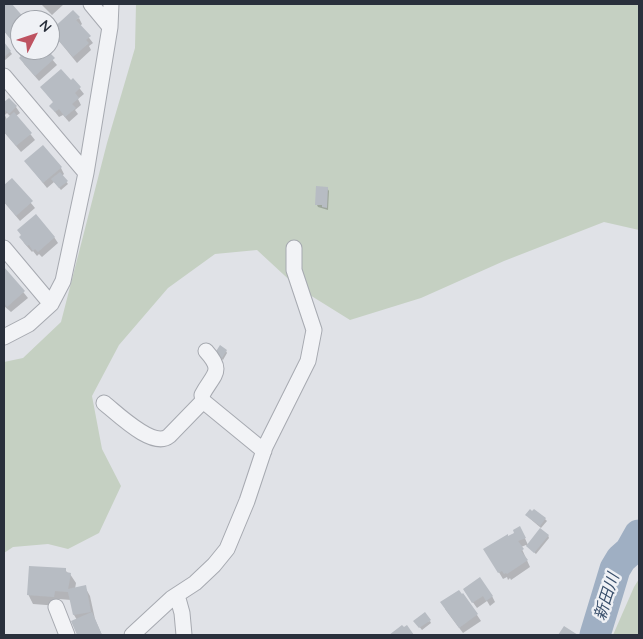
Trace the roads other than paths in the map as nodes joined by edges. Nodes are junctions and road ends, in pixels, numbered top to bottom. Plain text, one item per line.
1 (91, 4) edge
2 (111, 4) edge
3 (110, 27) junction
4 (4, 76) edge
5 (86, 173) junction
6 (4, 248) edge
7 (294, 248) dead end
8 (51, 304) junction
9 (4, 337) edge
10 (206, 351) dead end
11 (203, 401) junction
12 (104, 404) dead end
13 (264, 450) junction
14 (177, 595) junction
15 (56, 607) dead end
16 (67, 635) edge
17 (132, 635) edge
18 (184, 635) edge

1 - 3 street
2 - 3 street
3 - 5 street
4 - 5 street
5 - 8 street
6 - 8 street
7 - 13 street
8 - 9 street
10 - 11 street
11 - 12 street
11 - 13 street
13 - 14 street
14 - 17 street
14 - 18 street
15 - 16 street

